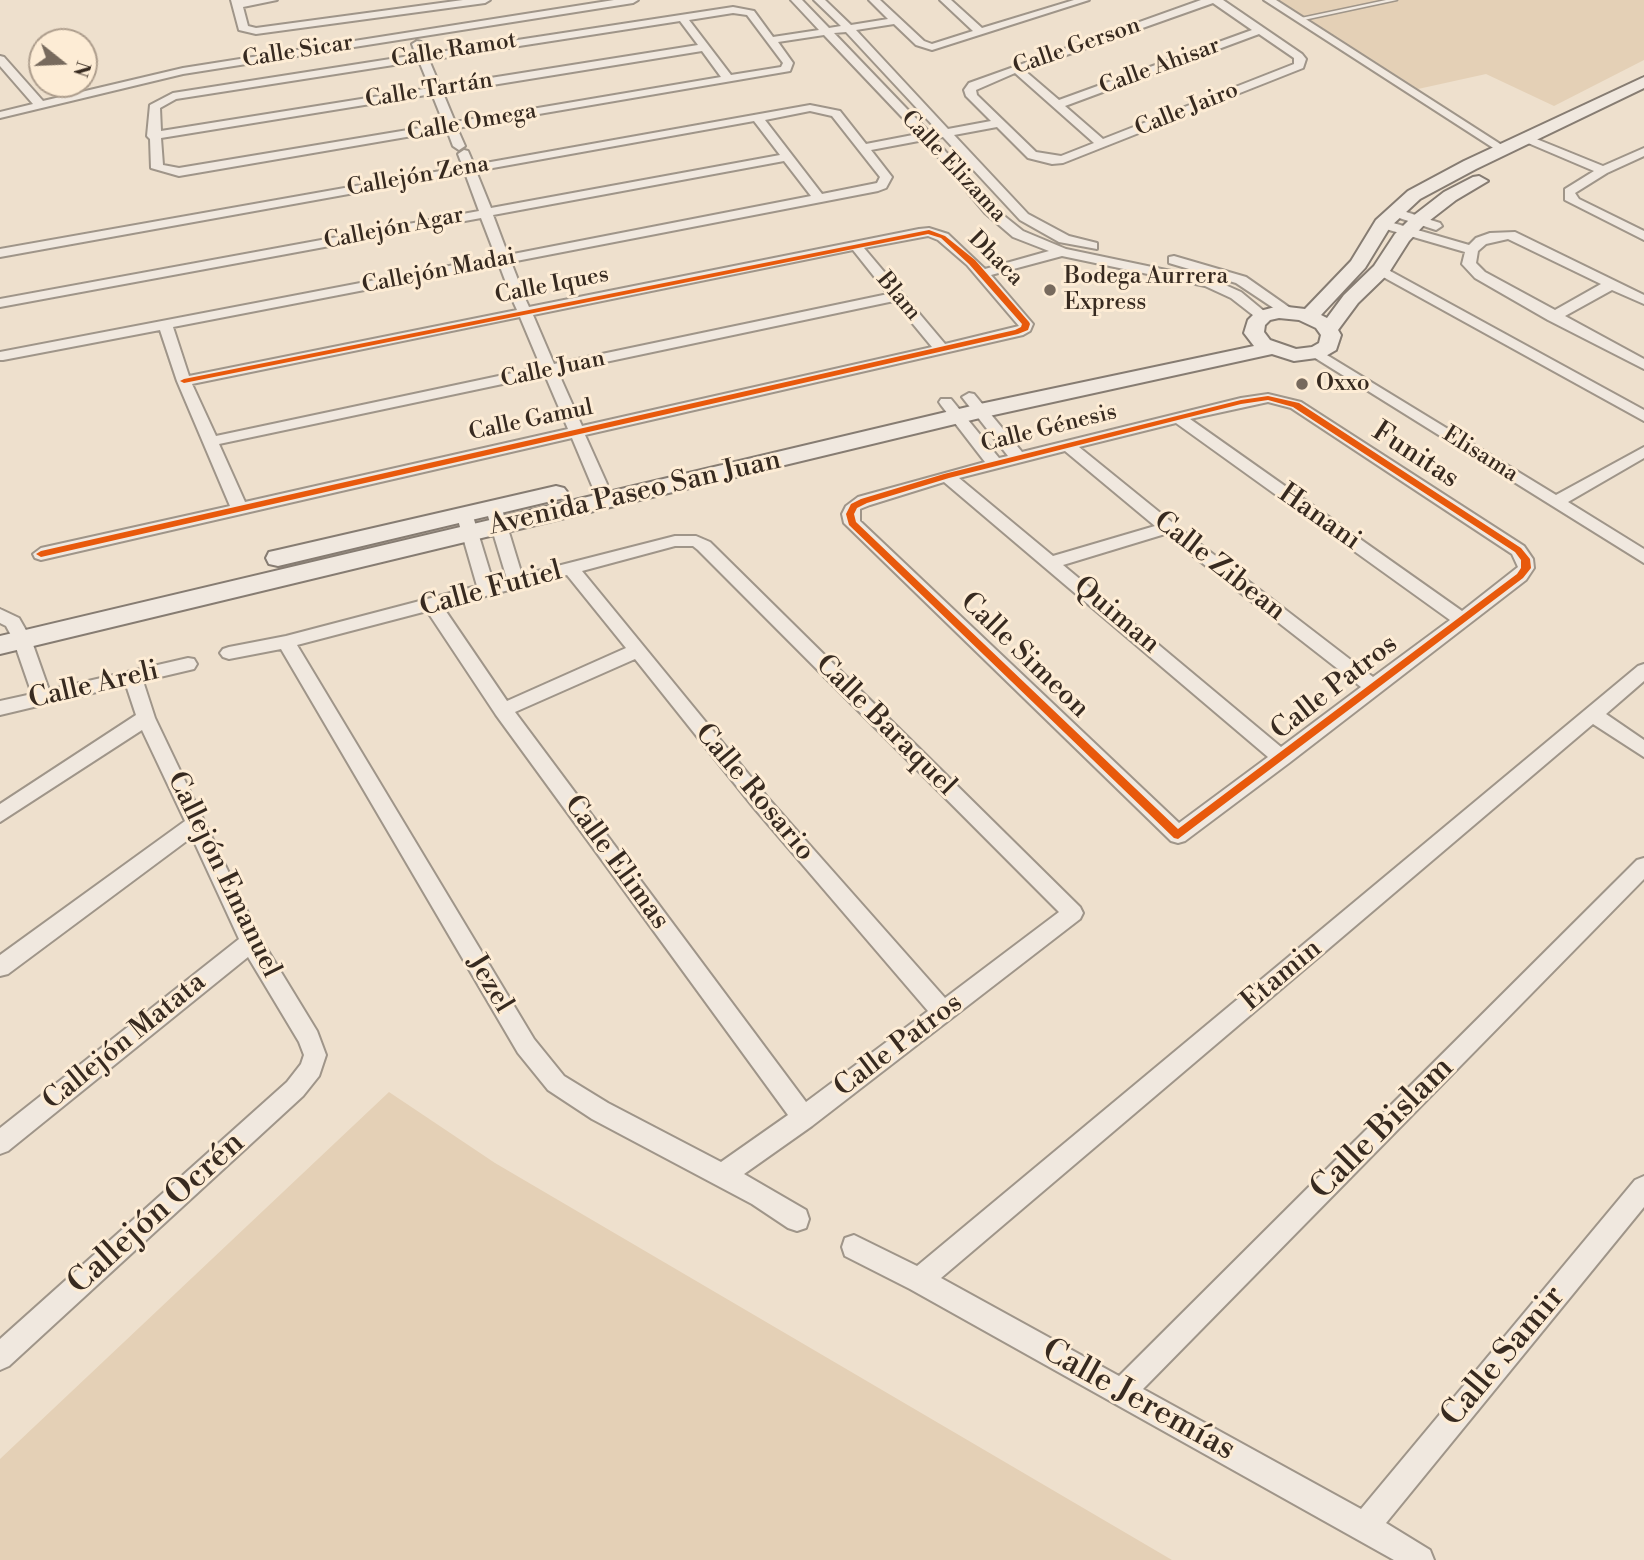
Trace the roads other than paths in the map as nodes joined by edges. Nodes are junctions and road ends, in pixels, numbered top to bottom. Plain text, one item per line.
1 (272, 0) edge
2 (401, 0) edge
3 (485, 0) edge
4 (633, 0) edge
5 (796, 0) edge
6 (819, 0) edge
7 (874, 0) edge
8 (1084, 0) edge
9 (1213, 0) edge
10 (1269, 0) edge
11 (1394, 0) edge
12 (948, 1) edge
13 (236, 2) edge
14 (406, 12) junction
15 (682, 17) junction
16 (891, 17) junction
17 (1299, 19) junction
18 (411, 23) dead end
19 (845, 24) junction
20 (823, 28) junction
21 (1261, 30) junction
22 (981, 33) junction
23 (769, 37) junction
24 (416, 43) dead end
25 (705, 47) junction
26 (422, 56) junction
27 (2, 64) edge
28 (1017, 69) junction
29 (729, 80) junction
30 (1644, 82) edge
31 (435, 90) junction
32 (1644, 100) edge
33 (1059, 104) junction
34 (41, 106) junction
35 (0, 115) edge
36 (757, 117) junction
37 (994, 119) junction
38 (451, 127) junction
39 (943, 128) junction
40 (922, 132) junction
41 (153, 136) junction
42 (1543, 139) junction
43 (860, 144) junction
44 (1102, 144) junction
45 (1502, 149) junction
46 (1644, 152) edge
47 (464, 156) junction
48 (788, 157) junction
49 (1616, 164) junction
50 (1603, 170) junction
51 (818, 199) junction
52 (486, 212) junction
53 (1388, 218) junction
54 (1644, 222) edge
55 (1413, 226) junction
56 (1630, 230) junction
57 (929, 232) joint
58 (1644, 236) edge
59 (1042, 245) junction
60 (1063, 245) junction
61 (856, 246) junction
62 (1474, 250) junction
63 (0, 253) edge
64 (504, 259) junction
65 (972, 262) junction
66 (1381, 270) junction
67 (984, 273) junction
68 (1612, 284) junction
69 (513, 285) dead end
70 (897, 296) junction
71 (1644, 300) edge
72 (0, 303) edge
73 (522, 306) junction
74 (1299, 314) junction
75 (1553, 317) junction
76 (1026, 324) joint
77 (166, 326) junction
78 (1328, 329) junction
79 (1263, 332) junction
80 (942, 349) junction
81 (1317, 353) junction
82 (1, 356) edge
83 (1644, 365) edge
84 (548, 371) junction
85 (184, 381) junction
86 (1256, 398) joint
87 (974, 404) junction
88 (951, 410) junction
89 (1644, 416) edge
90 (1177, 417) junction
91 (576, 433) junction
92 (209, 442) junction
93 (1068, 446) junction
94 (1644, 452) edge
95 (1017, 458) junction
96 (995, 464) junction
97 (947, 476) junction
98 (599, 484) junction
99 (1556, 502) junction
100 (854, 506) joint
101 (239, 507) junction
102 (496, 516) junction
103 (466, 523) junction
104 (1168, 528) junction
105 (696, 541) joint
106 (41, 554) dead end
107 (1644, 557) edge
108 (1052, 562) junction
109 (571, 569) junction
110 (1520, 576) joint
111 (516, 582) junction
112 (487, 590) junction
113 (432, 605) junction
114 (1461, 619) junction
115 (7, 629) edge
116 (286, 642) junction
117 (637, 651) junction
118 (229, 653) dead end
119 (188, 664) dead end
120 (1644, 671) edge
121 (133, 678) junction
122 (1372, 686) junction
123 (42, 696) junction
124 (1, 703) edge
125 (503, 710) junction
126 (1594, 715) junction
127 (146, 718) junction
128 (1644, 750) edge
129 (1282, 758) junction
130 (0, 814) edge
131 (197, 823) junction
132 (1178, 835) joint
133 (1644, 866) edge
134 (1073, 913) joint
135 (251, 942) junction
136 (0, 967) edge
137 (943, 1012) junction
138 (311, 1069) joint
139 (804, 1118) junction
140 (0, 1143) edge
141 (722, 1176) junction
142 (1644, 1188) edge
143 (797, 1219) dead end
144 (853, 1248) dead end
145 (919, 1280) junction
146 (0, 1357) edge
147 (1121, 1392) junction
148 (1365, 1525) junction
149 (1420, 1560) edge

1 - 13 street
2 - 14 street
3 - 14 street
4 - 34 street, Calle Sicar
5 - 20 street, Calle Elizama
6 - 19 street, Calle Elizama
7 - 16 street
8 - 22 street
9 - 21 street
9 - 28 street, Calle Gerson
10 - 17 street
11 - 17 lane
12 - 22 street
13 - 14 street
14 - 18 street
15 - 23 street, Calle Ramot
15 - 25 street
15 - 26 street, Calle Ramot
16 - 19 street
16 - 22 street
17 - 45 street
19 - 20 street
19 - 39 street, Calle Elizama
20 - 23 street
20 - 40 street, Calle Elizama
21 - 33 street, Calle Ahisar
21 - 44 street, Calle Jairo
23 - 29 street, Calle Omega
24 - 26 street
25 - 29 street
25 - 31 street, Calle Tartán
26 - 31 street
26 - 41 street, Calle Ramot
27 - 34 street
28 - 33 street
28 - 37 street, Calle Gerson
29 - 38 street, Calle Omega
30 - 42 street
31 - 38 street
31 - 41 street, Calle Tartán
32 - 42 street
33 - 44 street
34 - 35 street, Calle Sicar
36 - 43 street, Callejón Zena
36 - 47 street, Callejón Zena
36 - 48 street
37 - 39 street
37 - 44 street, Calle Jairo
38 - 41 street, Calle Omega
38 - 47 street
39 - 40 street
39 - 60 street, Calle Elizama
40 - 43 street
40 - 59 street, Calle Elizama
42 - 45 street
42 - 49 street
42 - 50 street
42 - 55 street
43 - 51 street, Callejón Madai
45 - 53 street
46 - 49 street
47 - 52 street
47 - 63 street, Callejón Zena
48 - 51 street
48 - 52 street, Callejón Agar
49 - 50 street
50 - 56 street
51 - 64 street, Callejón Madai
52 - 64 street
52 - 72 street, Callejón Agar
53 - 55 street
53 - 74 street
54 - 56 street
55 - 62 street
55 - 66 street
56 - 58 street
57 - 61 street, Calle Iques
57 - 65 street, Dhaca
59 - 60 street, Calle Elizama
59 - 65 street
60 - 67 street
60 - 74 street, Calle Elizama
60 - 79 street, Calle Elizama
61 - 70 street, Blam
61 - 73 street, Calle Iques
62 - 68 street
62 - 75 street
64 - 69 street
64 - 77 street, Callejón Madai
65 - 67 street, Dhaca
66 - 78 street
66 - 89 street
67 - 76 street, Dhaca
68 - 71 street
68 - 75 street
70 - 80 street, Blam
70 - 84 street, Calle Juan
73 - 84 street
73 - 85 street, Calle Iques
74 - 78 street
74 - 79 street, Avenida Paseo San Juan
75 - 83 street
76 - 80 street, Calle Gamul
77 - 82 street, Callejón Madai
77 - 85 street
78 - 81 street
79 - 81 street
79 - 87 street, Avenida Paseo San Juan
80 - 91 street, Calle Gamul
81 - 99 street, Elisama
84 - 91 street
84 - 92 street, Calle Juan
85 - 92 street
86 - 90 street, Calle Génesis
86 - 110 street, Funitas
87 - 88 street, Avenida Paseo San Juan
87 - 95 street
88 - 96 street
88 - 98 street, Avenida Paseo San Juan
88 - 102 street, Avenida Paseo San Juan
90 - 93 street, Calle Génesis
90 - 114 street, Hanani
91 - 98 street
91 - 101 street, Calle Gamul
92 - 101 street
93 - 95 street, Calle Génesis
93 - 104 street, Calle Zibean
94 - 99 street
95 - 96 street, Calle Génesis
96 - 97 street, Calle Génesis
97 - 100 street, Calle Génesis
97 - 108 street, Quiman
98 - 102 street, Avenida Paseo San Juan
99 - 107 street, Elisama
100 - 132 street, Calle Simeon
101 - 106 street, Calle Gamul
102 - 103 street, Avenida Paseo San Juan
102 - 111 street
103 - 112 street
103 - 115 street, Avenida Paseo San Juan
104 - 108 street
104 - 122 street, Calle Zibean
105 - 109 street, Calle Futiel
105 - 134 street, Calle Baraquel
108 - 129 street, Quiman
109 - 111 street, Calle Futiel
109 - 117 street, Calle Rosario
110 - 114 street, Calle Patros
111 - 112 street, Calle Futiel
112 - 113 street, Calle Futiel
113 - 116 street, Calle Futiel
113 - 125 street, Calle Elimas
114 - 122 street, Calle Patros
115 - 123 street
116 - 118 street
116 - 141 street, Jezel
117 - 125 street
117 - 137 street, Calle Rosario
119 - 121 street, Calle Areli
120 - 126 street, Etamin
121 - 123 street, Calle Areli
121 - 127 street, Callejón Emanuel
122 - 129 street, Calle Patros
123 - 124 street, Calle Areli
125 - 139 street, Calle Elimas
126 - 128 street
126 - 145 street, Etamin
127 - 130 street
127 - 131 street, Callejón Emanuel
129 - 132 street, Calle Patros
131 - 135 street, Callejón Emanuel
131 - 136 street
133 - 147 street, Calle Bislam
134 - 137 street, Calle Patros
135 - 138 street, Callejón Emanuel
135 - 140 street, Callejón Matata
137 - 139 street, Calle Patros
138 - 146 street, Callejón Ocrén
139 - 141 street, Calle Patros
141 - 143 street, Jezel
142 - 148 street, Calle Samir
144 - 145 street, Calle Jeremías
145 - 147 street, Calle Jeremías
147 - 148 street, Calle Jeremías
148 - 149 street, Calle Jeremías

